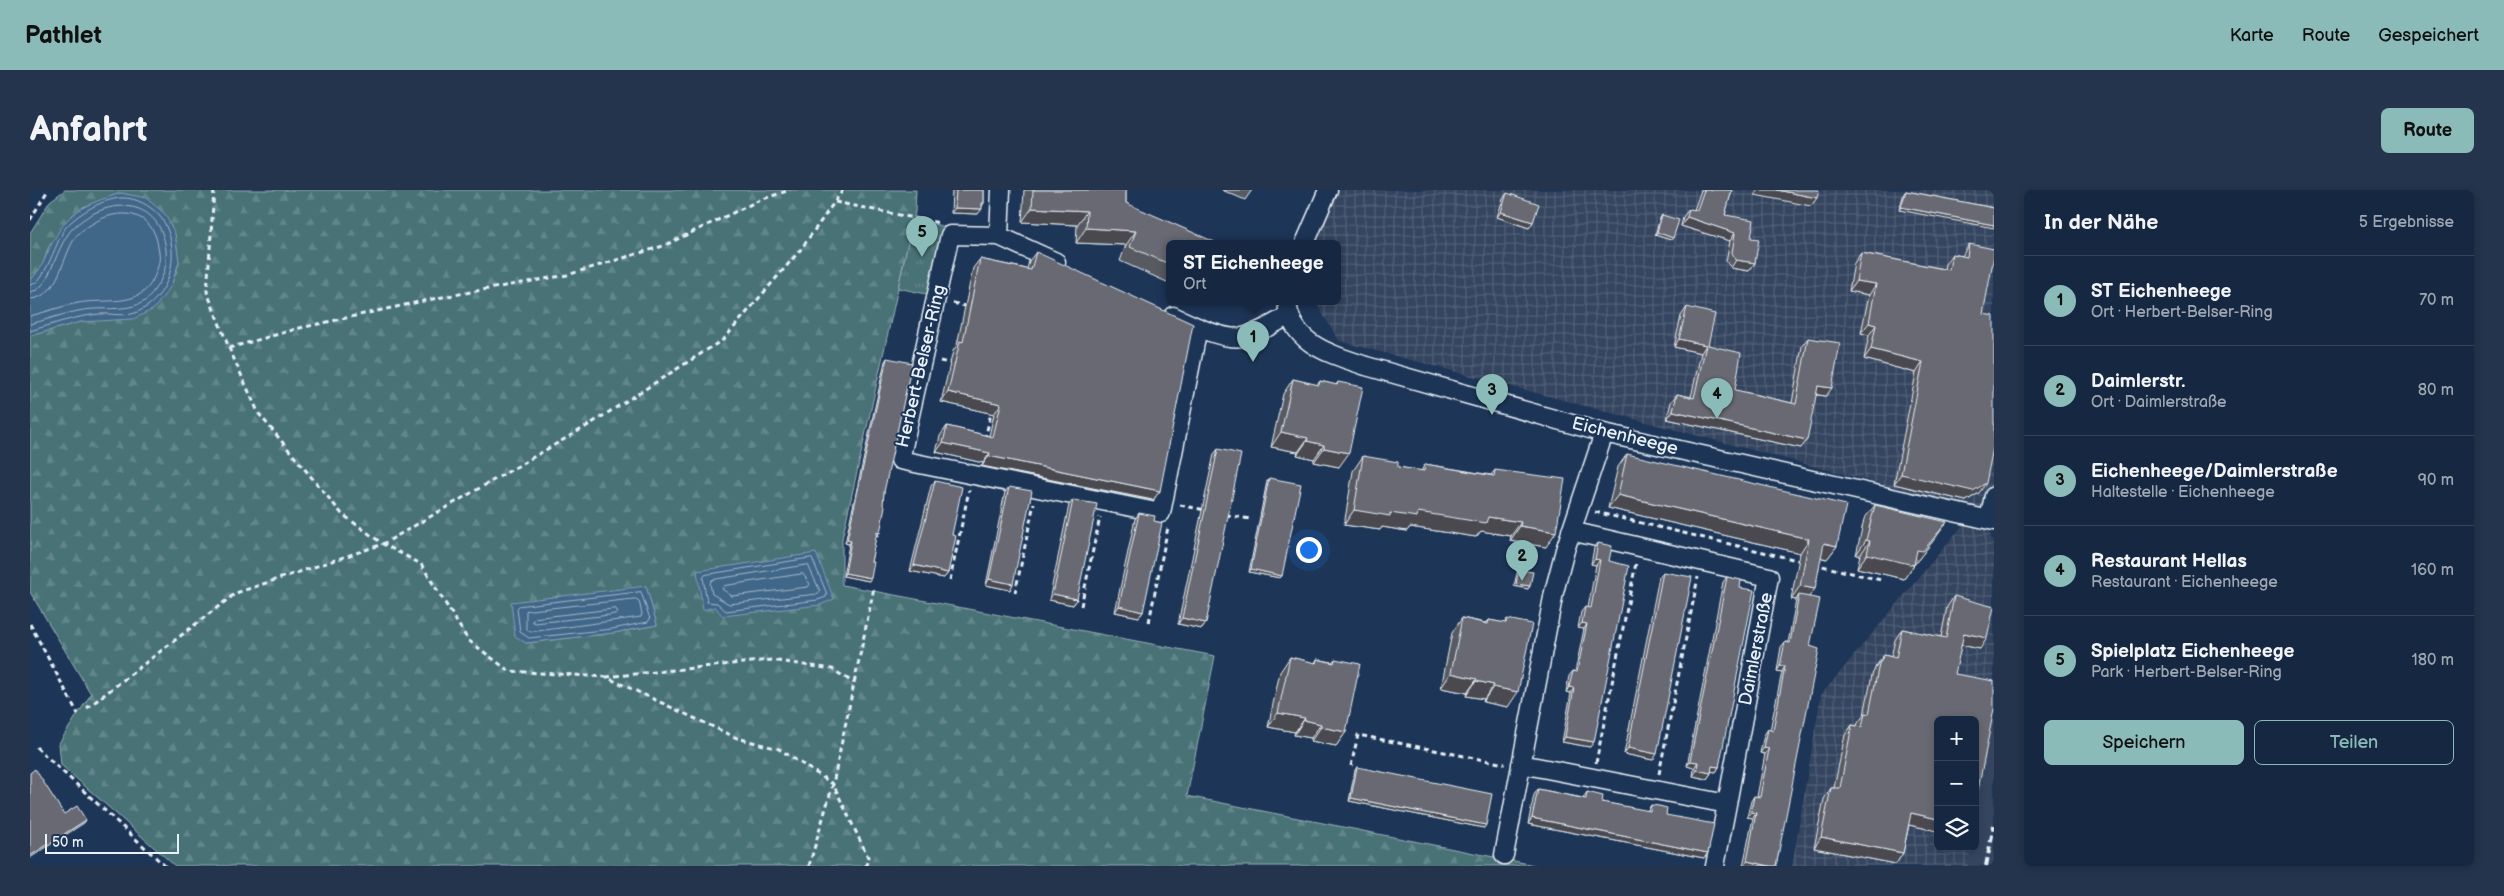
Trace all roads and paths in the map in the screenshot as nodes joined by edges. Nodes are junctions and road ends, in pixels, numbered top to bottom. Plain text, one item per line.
1 (48, 190) edge
2 (214, 190) edge
3 (790, 190) edge
4 (843, 190) edge
5 (1001, 190) edge
6 (1328, 190) edge
7 (835, 202) junction
8 (30, 220) edge
9 (950, 235) junction
10 (999, 236) junction
11 (1306, 240) edge
12 (1074, 270) edge
13 (936, 299) junction
14 (974, 308) edge
15 (1155, 308) edge
16 (1288, 308) edge
17 (1198, 328) junction
18 (229, 348) junction
19 (923, 357) junction
20 (962, 366) edge
21 (994, 403) edge
22 (1604, 433) junction
23 (983, 449) edge
24 (972, 475) junction
25 (1037, 488) junction
26 (1994, 496) edge
27 (1104, 502) junction
28 (1162, 508) junction
29 (1578, 508) junction
30 (1211, 512) edge
31 (1221, 514) edge
32 (1250, 519) dead end
33 (1992, 521) edge
34 (1571, 531) junction
35 (383, 544) junction
36 (1639, 548) junction
37 (1702, 561) junction
38 (950, 580) edge
39 (1881, 580) edge
40 (874, 588) dead end
41 (1015, 593) edge
42 (1081, 606) dead end
43 (1149, 622) dead end
44 (30, 624) edge
45 (606, 678) junction
46 (854, 683) junction
47 (87, 708) dead end
48 (78, 714) dead end
49 (36, 747) dead end
50 (1521, 764) junction
51 (1351, 766) dead end
52 (1594, 776) junction
53 (833, 784) junction
54 (1656, 789) junction
55 (1727, 804) junction
56 (1504, 855) dead end
57 (164, 866) edge
58 (809, 866) edge
59 (866, 866) edge
60 (1715, 866) edge

1 - 8 path
2 - 18 path
3 - 18 path
4 - 7 path
5 - 10 street
6 - 11 street
7 - 9 path
7 - 35 path
9 - 10 street
9 - 13 street, Herbert-Belser-Ring
10 - 12 street
13 - 14 path
13 - 19 street, Herbert-Belser-Ring
15 - 17 street
16 - 17 street
16 - 22 street, Eichenheege
17 - 28 street
18 - 35 path
19 - 20 path
19 - 24 street, Herbert-Belser-Ring
21 - 23 path
22 - 29 street
22 - 33 street, Eichenheege
24 - 25 street, Herbert-Belser-Ring
24 - 38 path
25 - 27 street, Herbert-Belser-Ring
25 - 41 path
26 - 33 street
27 - 28 street, Herbert-Belser-Ring
27 - 42 path
28 - 30 path
28 - 43 path
29 - 34 street
29 - 39 path
31 - 32 path
34 - 36 street, Daimlerstraße
34 - 50 street
35 - 45 path
35 - 47 path
36 - 37 street, Daimlerstraße
36 - 52 path
37 - 54 path
37 - 55 street, Daimlerstraße
40 - 46 path
44 - 48 path
45 - 46 path
45 - 53 path
46 - 53 path
49 - 57 path
50 - 51 path
50 - 52 street
50 - 56 street
52 - 54 street
53 - 58 path
53 - 59 path
54 - 55 street
55 - 60 street, Daimlerstraße

